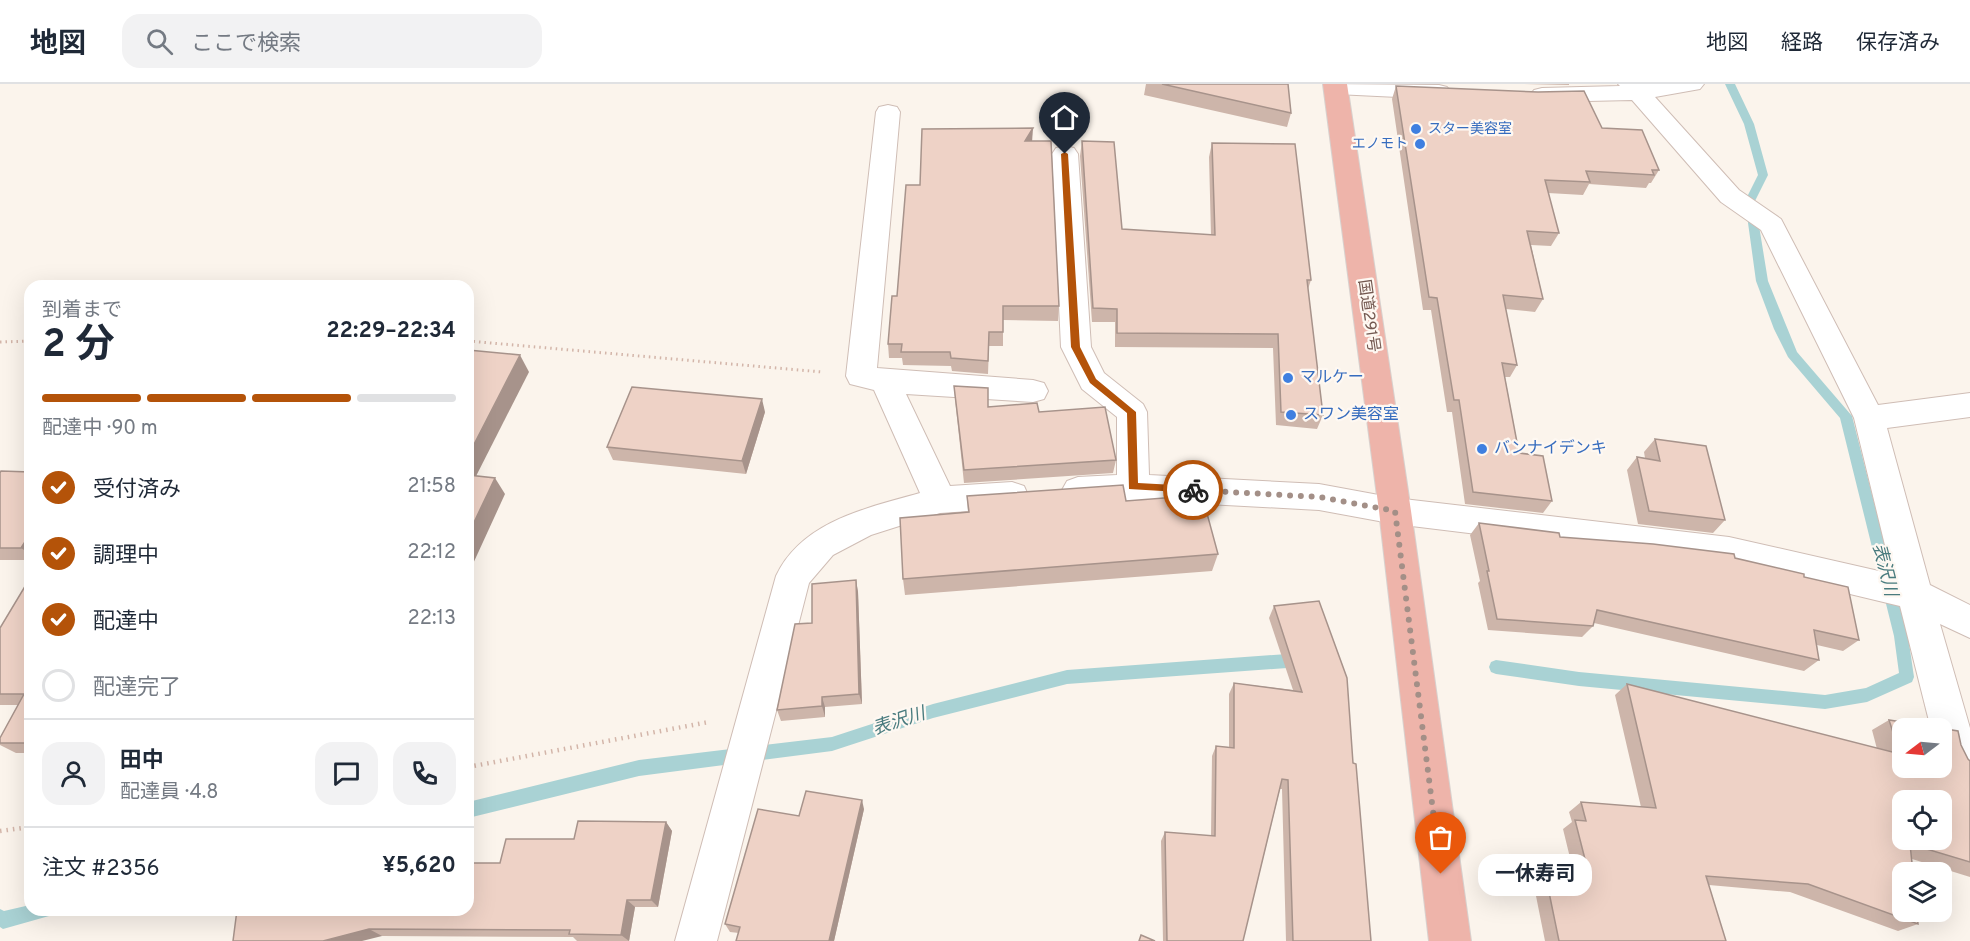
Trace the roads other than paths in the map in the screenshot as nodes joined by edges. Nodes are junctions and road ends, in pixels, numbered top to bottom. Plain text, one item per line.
1 (1692, 84) edge
2 (1336, 86) edge
3 (1634, 88) edge
4 (1463, 93) edge
5 (1520, 95) edge
6 (888, 112) dead end
7 (1065, 154) dead end
8 (873, 378) junction
9 (1033, 391) dead end
10 (1970, 405) edge
11 (1869, 418) junction
12 (1133, 486) junction
13 (940, 500) junction
14 (1395, 511) junction
15 (1910, 594) junction
16 (1970, 622) edge
17 (1970, 764) edge
18 (696, 941) edge
19 (1450, 941) edge

1 - 3 street
2 - 4 street
2 - 14 highway, 国道291号
3 - 5 street
3 - 11 street
6 - 8 street
7 - 12 street
8 - 9 street
8 - 13 street
10 - 11 street
11 - 15 street
12 - 13 street
12 - 14 street
13 - 18 street
14 - 15 street
14 - 19 highway, 国道291号
15 - 16 street
15 - 17 street

